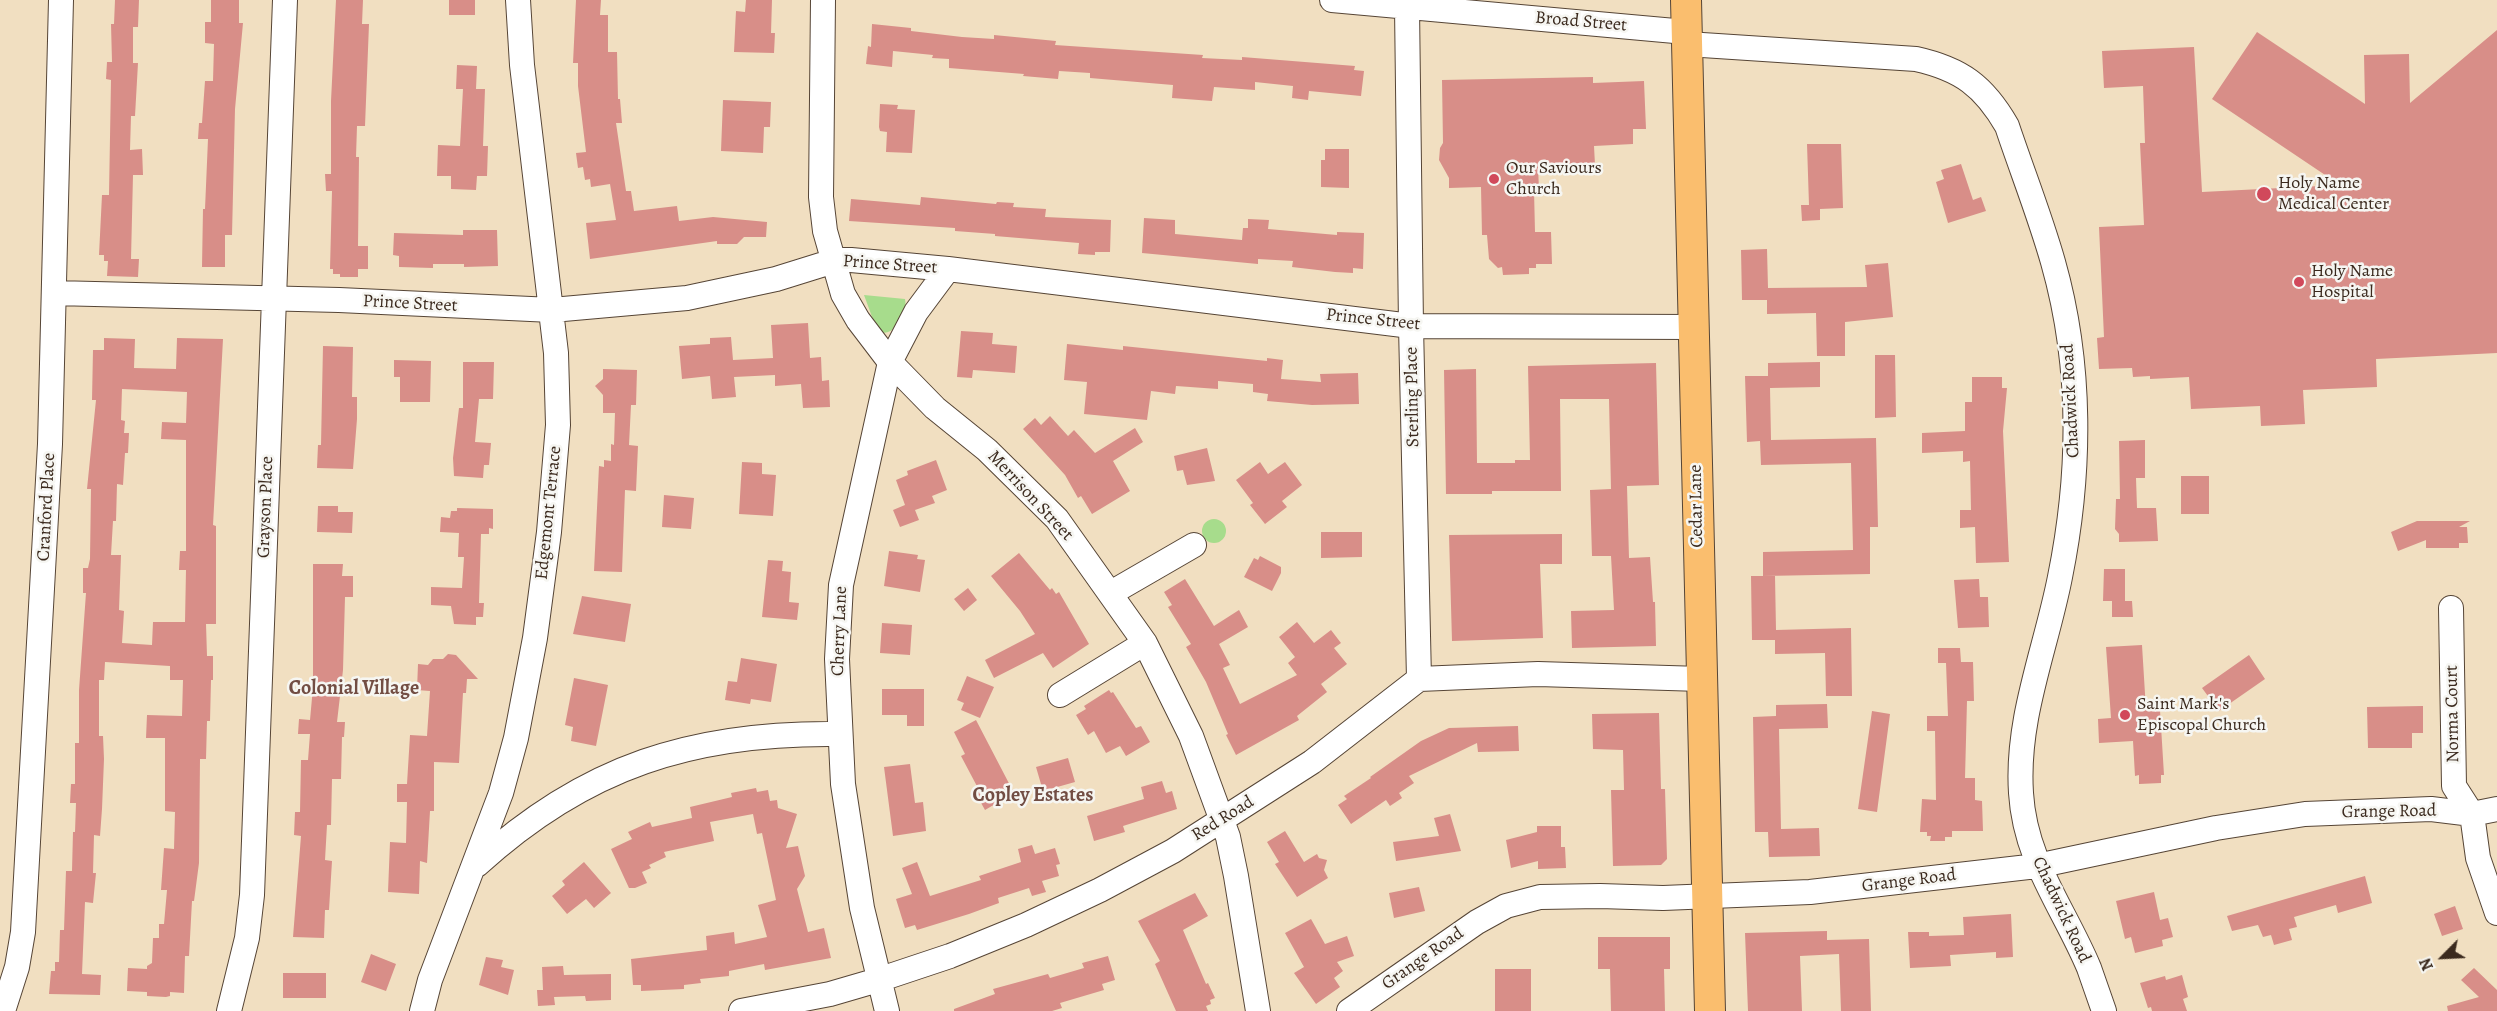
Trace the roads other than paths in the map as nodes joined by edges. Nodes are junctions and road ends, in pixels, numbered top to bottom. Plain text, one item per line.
1 (61, 0) edge
2 (285, 0) edge
3 (518, 0) edge
4 (823, 0) edge
5 (1332, 0) edge
6 (1686, 0) edge
7 (1407, 7) junction
8 (1686, 38) junction
9 (834, 261) junction
10 (948, 269) junction
11 (54, 293) junction
12 (274, 299) junction
13 (552, 310) junction
14 (1411, 326) junction
15 (1693, 327) junction
16 (890, 362) junction
17 (1194, 545) dead end
18 (1111, 593) junction
19 (2451, 608) dead end
20 (1145, 643) junction
21 (1419, 679) junction
22 (1701, 679) junction
23 (1060, 695) dead end
24 (839, 734) junction
25 (2497, 809) edge
26 (2472, 814) junction
27 (1222, 821) junction
28 (2037, 866) junction
29 (474, 868) junction
30 (1707, 897) junction
31 (2497, 913) edge
32 (878, 980) junction
33 (3, 1011) edge
34 (229, 1011) edge
35 (422, 1011) edge
36 (741, 1011) edge
37 (887, 1011) edge
38 (1258, 1011) edge
39 (1349, 1011) edge
40 (1710, 1011) edge
41 (2104, 1011) edge

1 - 11 street, Cranford Place
2 - 12 street, Grayson Place
3 - 13 street, Edgemont Terrace
4 - 9 street, Merrison Street
5 - 7 street, Broad Street
6 - 8 main road, Cedar Lane
7 - 8 street, Broad Street
7 - 14 street, Sterling Place
8 - 15 main road, Cedar Lane
8 - 28 street, Chadwick Road
9 - 10 street, Prince Street
9 - 13 street, Prince Street
9 - 16 street, Merrison Street
10 - 14 street, Prince Street
10 - 16 street, Cherry Lane
11 - 12 street, Prince Street
11 - 33 street, Cranford Place
12 - 13 street, Prince Street
12 - 34 street, Grayson Place
13 - 29 street, Edgemont Terrace
14 - 15 street, Prince Street
14 - 21 street, Sterling Place
15 - 22 main road, Cedar Lane
16 - 18 street, Merrison Street
16 - 24 street, Cherry Lane
17 - 18 street
18 - 20 street, Merrison Street
19 - 26 street, Norma Court
20 - 23 street
20 - 27 street, Merrison Street
21 - 22 street
21 - 27 street, Red Road
22 - 30 main road, Cedar Lane
24 - 29 street
24 - 32 street, Cherry Lane
25 - 26 street, Grange Road
26 - 28 street, Grange Road
26 - 31 street
27 - 32 street, Red Road
27 - 38 street, Merrison Street
28 - 30 street, Grange Road
28 - 41 street, Chadwick Road
29 - 35 street, Edgemont Terrace
30 - 39 street, Grange Road
30 - 40 main road, Cedar Lane
32 - 36 street, Red Road
32 - 37 street, Cherry Lane

